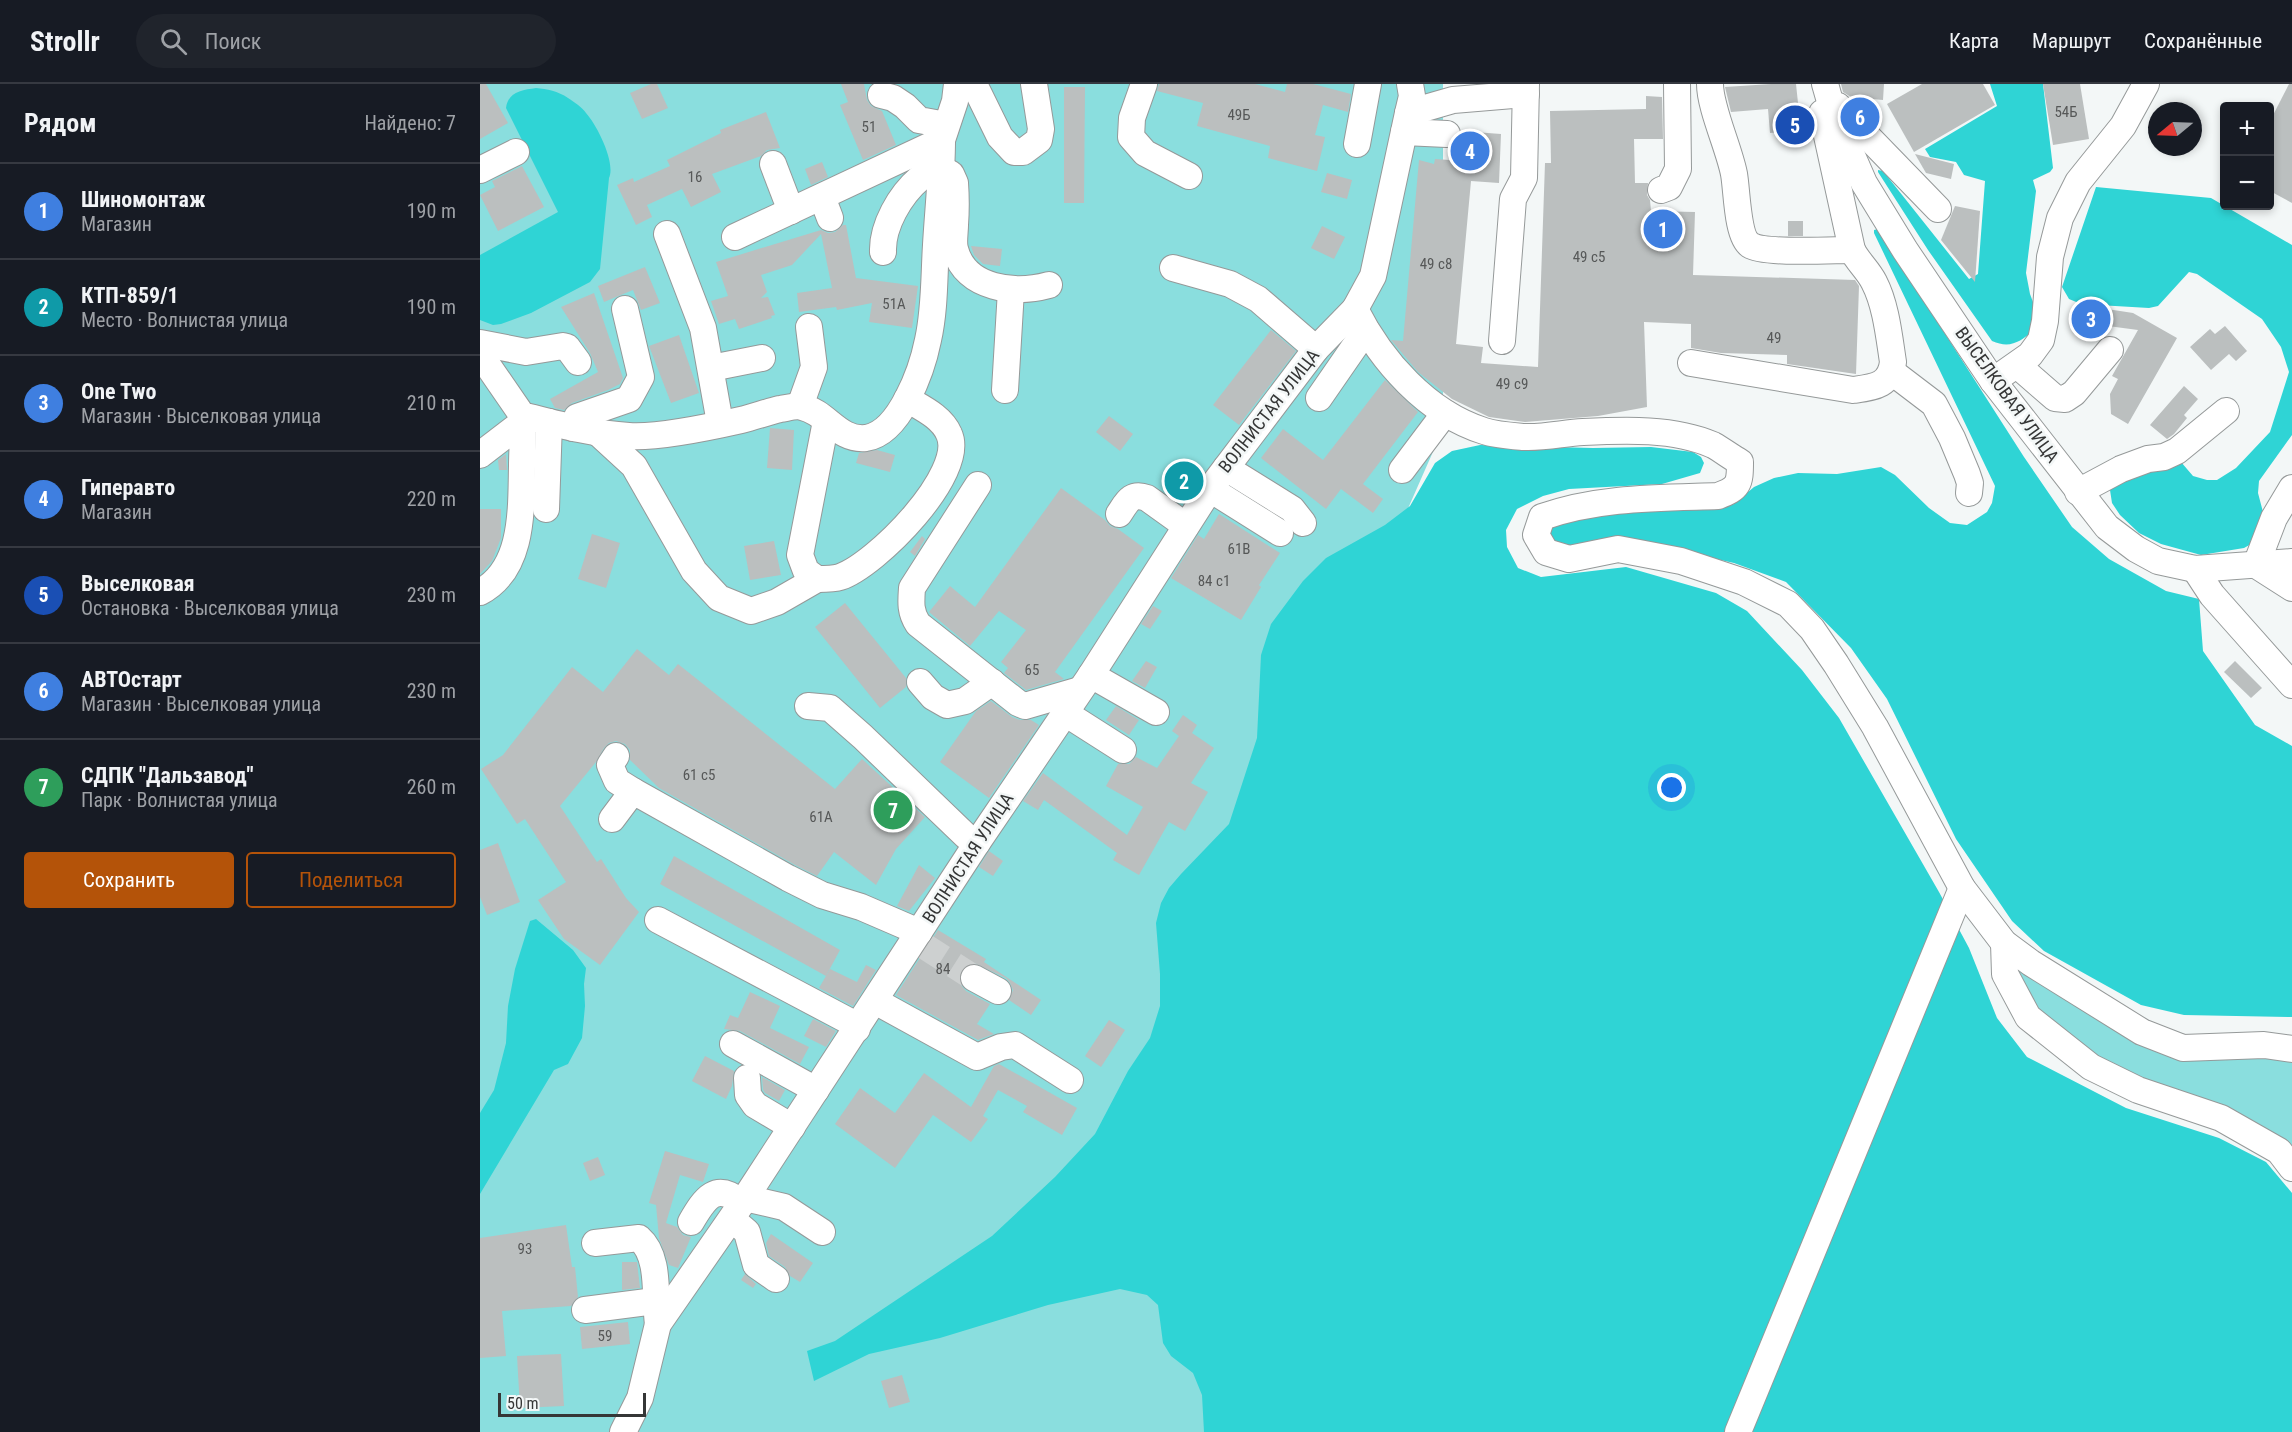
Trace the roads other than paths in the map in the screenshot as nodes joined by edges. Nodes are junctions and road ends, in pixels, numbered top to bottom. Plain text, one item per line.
1 (957, 84) edge
2 (974, 84) edge
3 (1034, 84) edge
4 (1144, 84) edge
5 (1368, 84) edge
6 (1410, 84) edge
7 (1677, 84) edge
8 (1710, 84) edge
9 (2146, 84) edge
10 (1826, 88) edge
11 (1526, 89) edge
12 (881, 95) dead end
13 (1406, 122) junction
14 (944, 133) junction
15 (1447, 134) dead end
16 (1357, 144) dead end
17 (516, 152) dead end
18 (773, 164) dead end
19 (942, 169) junction
20 (480, 170) edge
21 (1189, 176) dead end
22 (1661, 190) dead end
23 (1938, 209) dead end
24 (790, 211) junction
25 (667, 234) dead end
26 (735, 237) dead end
27 (1852, 250) junction
28 (883, 252) dead end
29 (1173, 268) dead end
30 (1049, 285) dead end
31 (1011, 290) junction
32 (625, 309) dead end
33 (1360, 320) junction
34 (809, 327) dead end
35 (1502, 341) dead end
36 (480, 343) edge
37 (1316, 349) junction
38 (2110, 350) dead end
39 (480, 354) edge
40 (762, 358) dead end
41 (578, 362) dead end
42 (1691, 363) dead end
43 (2017, 365) junction
44 (711, 368) junction
45 (1892, 372) junction
46 (1993, 381) junction
47 (1005, 390) dead end
48 (1319, 398) dead end
49 (907, 399) junction
50 (800, 406) junction
51 (2226, 411) dead end
52 (1445, 413) junction
53 (522, 419) junction
54 (826, 421) junction
55 (549, 422) junction
56 (720, 423) junction
57 (585, 430) junction
58 (480, 455) edge
59 (1226, 468) junction
60 (1402, 470) dead end
61 (978, 485) dead end
62 (2292, 488) edge
63 (1210, 489) junction
64 (2078, 492) junction
65 (1969, 493) dead end
66 (546, 509) dead end
67 (1119, 514) dead end
68 (1303, 523) dead end
69 (1185, 526) junction
70 (1280, 533) dead end
71 (2292, 562) edge
72 (2256, 566) junction
73 (2195, 569) junction
74 (817, 579) junction
75 (2292, 588) edge
76 (480, 592) edge
77 (920, 682) dead end
78 (992, 682) junction
79 (1085, 682) junction
80 (2292, 685) edge
81 (808, 706) dead end
82 (1156, 712) dead end
83 (1065, 713) junction
84 (1123, 750) dead end
85 (616, 756) dead end
86 (633, 791) junction
87 (612, 819) dead end
88 (976, 843) junction
89 (1962, 888) junction
90 (658, 920) dead end
91 (918, 939) junction
92 (2004, 943) junction
93 (974, 978) tunnel mouth
94 (998, 991) dead end
95 (875, 1001) junction
96 (857, 1029) junction
97 (734, 1044) dead end
98 (2292, 1049) edge
99 (747, 1078) dead end
100 (1070, 1080) dead end
101 (816, 1090) junction
102 (792, 1127) junction
103 (2292, 1168) edge
104 (740, 1207) junction
105 (691, 1222) dead end
106 (822, 1232) dead end
107 (595, 1243) dead end
108 (777, 1279) dead end
109 (585, 1310) dead end
110 (656, 1313) junction
111 (623, 1432) edge
112 (1738, 1432) edge

1 - 14 street
2 - 3 street
4 - 21 street
5 - 16 street
6 - 13 street
7 - 22 street
8 - 27 street
9 - 43 street
10 - 23 street
10 - 27 street
10 - 46 street, ВЫСЕЛКОВАЯ УЛИЦА
11 - 13 street
11 - 35 street
12 - 14 street
13 - 15 street
13 - 33 street
14 - 19 street
14 - 24 street
17 - 20 street
18 - 24 street
19 - 28 street
19 - 31 street
19 - 49 street
24 - 26 street
25 - 44 street
27 - 45 street
29 - 37 street
30 - 31 street
31 - 47 street
32 - 57 street
33 - 37 street, ВОЛНИСТАЯ УЛИЦА
33 - 48 street
33 - 52 street
34 - 50 street
36 - 41 street
37 - 59 street, ВОЛНИСТАЯ УЛИЦА
38 - 43 street
39 - 53 street
40 - 44 street
42 - 45 street
43 - 46 street
44 - 56 street
45 - 65 street
46 - 64 street, ВЫСЕЛКОВАЯ УЛИЦА
49 - 54 street
49 - 74 street
50 - 54 street
50 - 56 street
51 - 64 street
52 - 60 street
52 - 89 street
53 - 55 street
53 - 58 street
53 - 76 street
54 - 74 street
55 - 57 street
55 - 66 street
56 - 57 street
57 - 74 street
59 - 63 street, ВОЛНИСТАЯ УЛИЦА
59 - 68 street
61 - 78 street
62 - 72 street
63 - 69 street, ВОЛНИСТАЯ УЛИЦА
63 - 70 street
64 - 73 street, ВЫСЕЛКОВАЯ УЛИЦА
67 - 69 street
69 - 79 street, ВОЛНИСТАЯ УЛИЦА
71 - 72 street, ВЫСЕЛКОВАЯ УЛИЦА
72 - 73 street, ВЫСЕЛКОВАЯ УЛИЦА
72 - 75 street
73 - 80 street
77 - 78 street
78 - 79 street
79 - 82 street
79 - 83 street, ВОЛНИСТАЯ УЛИЦА
81 - 88 street
83 - 84 street
83 - 88 street, ВОЛНИСТАЯ УЛИЦА
85 - 86 street
86 - 87 street
86 - 91 street
88 - 91 street, ВОЛНИСТАЯ УЛИЦА
89 - 92 street
89 - 112 street
90 - 96 street
91 - 95 street, ВОЛНИСТАЯ УЛИЦА
92 - 98 street
92 - 103 street
93 - 94 street
95 - 96 street, ВОЛНИСТАЯ УЛИЦА
95 - 100 street
96 - 101 street, ВОЛНИСТАЯ УЛИЦА
97 - 101 street
99 - 102 street
101 - 102 street, ВОЛНИСТАЯ УЛИЦА
102 - 104 street, ВОЛНИСТАЯ УЛИЦА
104 - 105 street
104 - 106 street
104 - 108 street
104 - 110 street, ВОЛНИСТАЯ УЛИЦА
107 - 110 street
109 - 110 street
110 - 111 street, ВОЛНИСТАЯ УЛИЦА

